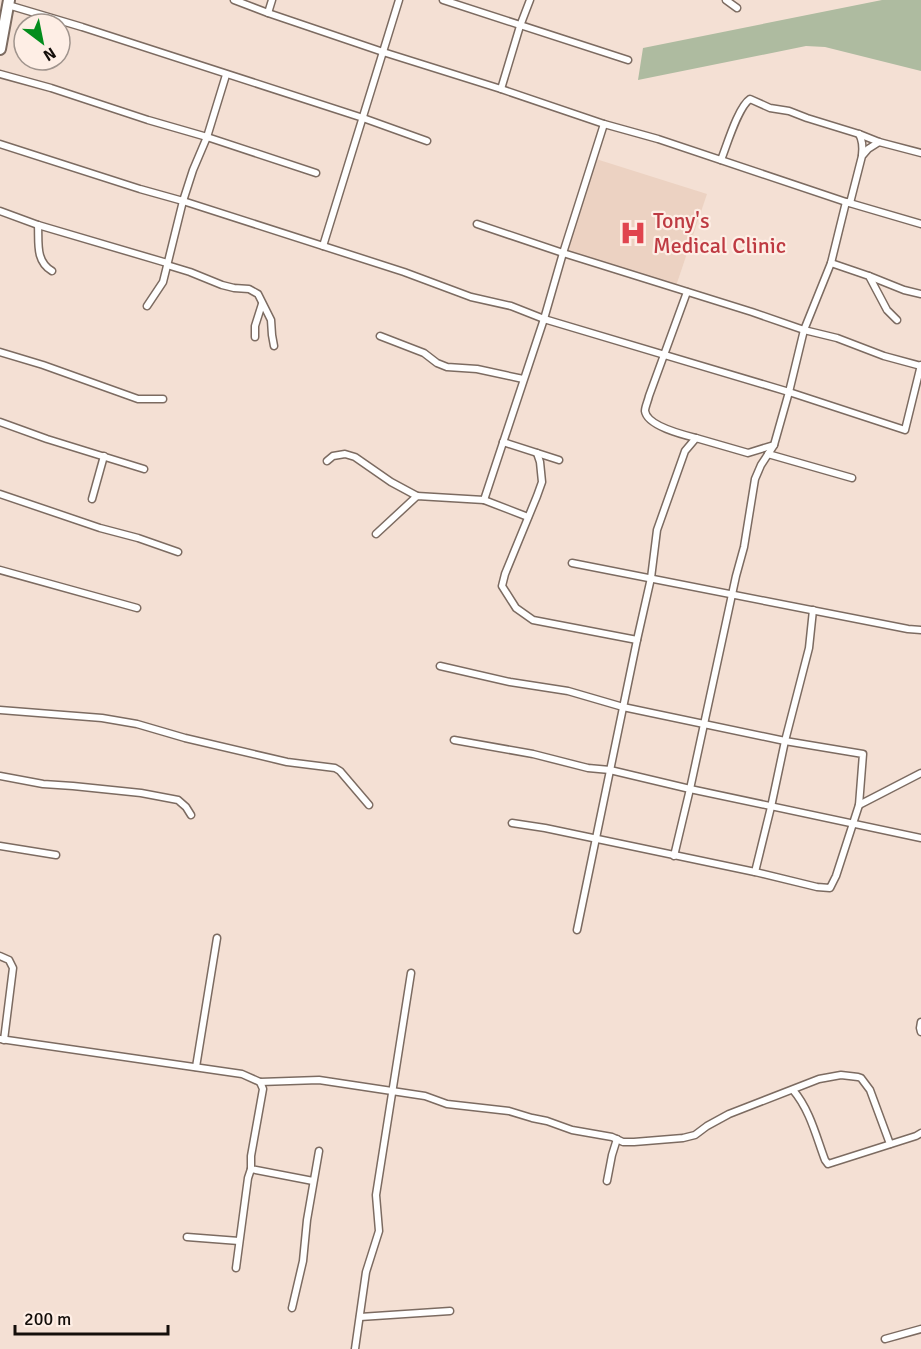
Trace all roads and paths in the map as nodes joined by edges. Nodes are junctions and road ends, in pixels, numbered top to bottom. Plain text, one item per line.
1 (234, 0) edge
2 (272, 0) edge
3 (399, 0) edge
4 (444, 0) edge
5 (530, 0) edge
6 (726, 0) edge
7 (8, 3) edge
8 (737, 8) dead end
9 (268, 13) junction
10 (520, 26) junction
11 (0, 49) edge
12 (383, 52) junction
13 (628, 60) dead end
14 (0, 75) edge
15 (226, 75) junction
16 (501, 89) junction
17 (363, 118) junction
18 (604, 124) junction
19 (859, 134) junction
20 (207, 137) junction
21 (427, 141) dead end
22 (879, 142) junction
23 (0, 144) edge
24 (921, 153) edge
25 (862, 156) junction
26 (721, 160) junction
27 (316, 173) dead end
28 (183, 201) junction
29 (848, 202) junction
30 (0, 211) edge
31 (477, 224) dead end
32 (921, 224) edge
33 (38, 225) junction
34 (323, 246) junction
35 (563, 254) junction
36 (831, 263) junction
37 (167, 264) junction
38 (52, 271) dead end
39 (869, 276) junction
40 (687, 292) junction
41 (921, 294) edge
42 (262, 304) junction
43 (147, 306) dead end
44 (544, 319) junction
45 (897, 320) dead end
46 (804, 330) junction
47 (380, 336) dead end
48 (255, 337) dead end
49 (274, 346) dead end
50 (0, 352) edge
51 (663, 355) junction
52 (921, 366) edge
53 (523, 380) junction
54 (789, 392) junction
55 (163, 399) dead end
56 (0, 422) edge
57 (696, 438) junction
58 (503, 442) junction
59 (774, 445) junction
60 (537, 453) junction
61 (768, 454) junction
62 (104, 456) junction
63 (559, 460) dead end
64 (327, 461) dead end
65 (144, 469) dead end
66 (852, 478) dead end
67 (0, 494) edge
68 (417, 496) junction
69 (92, 499) dead end
70 (484, 500) junction
71 (528, 517) junction
72 (376, 534) dead end
73 (178, 552) dead end
74 (572, 563) dead end
75 (0, 570) edge
76 (651, 578) junction
77 (733, 594) junction
78 (137, 608) dead end
79 (813, 610) junction
80 (921, 630) edge
81 (637, 640) junction
82 (440, 666) dead end
83 (623, 707) junction
84 (0, 710) edge
85 (705, 724) junction
86 (454, 740) dead end
87 (784, 741) junction
88 (610, 770) junction
89 (921, 773) edge
90 (0, 776) edge
91 (690, 789) junction
92 (369, 805) dead end
93 (859, 805) junction
94 (771, 807) junction
95 (191, 814) dead end
96 (512, 823) dead end
97 (853, 824) junction
98 (921, 838) edge
99 (596, 839) junction
100 (0, 846) edge
101 (56, 855) dead end
102 (674, 856) junction
103 (755, 872) junction
104 (577, 930) dead end
105 (217, 938) dead end
106 (0, 956) edge
107 (411, 973) dead end
108 (921, 1022) edge
109 (921, 1032) edge
110 (2, 1039) edge
111 (196, 1067) junction
112 (260, 1082) junction
113 (393, 1090) junction
114 (793, 1090) junction
115 (921, 1133) edge
116 (617, 1140) junction
117 (890, 1144) junction
118 (319, 1151) dead end
119 (251, 1170) junction
120 (314, 1181) junction
121 (607, 1181) dead end
122 (187, 1237) dead end
123 (239, 1241) junction
124 (236, 1268) dead end
125 (292, 1308) dead end
126 (450, 1311) dead end
127 (360, 1317) junction
128 (921, 1329) edge
129 (885, 1339) dead end
130 (355, 1349) edge

1 - 9 street
2 - 9 street
3 - 12 street
4 - 10 street
5 - 10 street
6 - 8 street
7 - 11 highway
7 - 15 street
9 - 12 street
10 - 13 street
10 - 16 street
12 - 16 street
12 - 17 street
14 - 20 street
15 - 17 street
15 - 20 street
16 - 18 street
17 - 21 street
17 - 34 street
18 - 26 street
18 - 35 street
19 - 22 street
19 - 25 street
19 - 26 street
20 - 27 street
20 - 28 street
22 - 24 street
22 - 25 street
23 - 28 street
25 - 29 street
26 - 29 street
28 - 34 street
28 - 37 street
29 - 32 street
29 - 36 street
30 - 33 street
31 - 35 street
33 - 37 street
33 - 38 street
34 - 44 street
35 - 40 street
35 - 44 street
36 - 39 street
36 - 46 street
37 - 42 street
37 - 43 street
39 - 41 street
39 - 45 street
40 - 46 street
40 - 51 street
42 - 48 street
42 - 49 street
44 - 51 street
44 - 53 street
46 - 52 street
46 - 54 street
47 - 53 street
50 - 55 street
51 - 54 street
51 - 57 street
52 - 54 street
53 - 58 street
54 - 59 street
56 - 62 street
57 - 59 street
57 - 76 street
58 - 60 street
58 - 70 street
59 - 61 street
60 - 63 street
60 - 71 street
61 - 66 street
61 - 77 street
62 - 65 street
62 - 69 street
64 - 68 street
67 - 73 street
68 - 70 street
68 - 72 street
70 - 71 street
71 - 81 street
74 - 76 street
75 - 78 street
76 - 77 street
76 - 81 street
77 - 79 street
77 - 85 street
79 - 80 street
79 - 87 street
81 - 83 street
82 - 83 street
83 - 85 street
83 - 88 street
84 - 92 street
85 - 87 street
85 - 91 street
86 - 88 street
87 - 93 street
87 - 94 street
88 - 91 street
88 - 99 street
89 - 93 street
90 - 95 street
91 - 94 street
91 - 102 street
93 - 97 street
94 - 97 street
94 - 103 street
96 - 99 street
97 - 98 street
97 - 103 street
99 - 102 street
99 - 104 street
100 - 101 street
102 - 103 street
105 - 111 street
106 - 110 street
107 - 113 street
108 - 109 street
110 - 111 street
111 - 112 street
112 - 113 street
112 - 119 street
113 - 116 street
113 - 127 street
114 - 116 street
114 - 117 street
114 - 117 street
115 - 117 street
116 - 121 street
118 - 120 street
119 - 120 street
119 - 123 street
120 - 125 street
122 - 123 street
123 - 124 street
126 - 127 street
127 - 130 street
128 - 129 street

